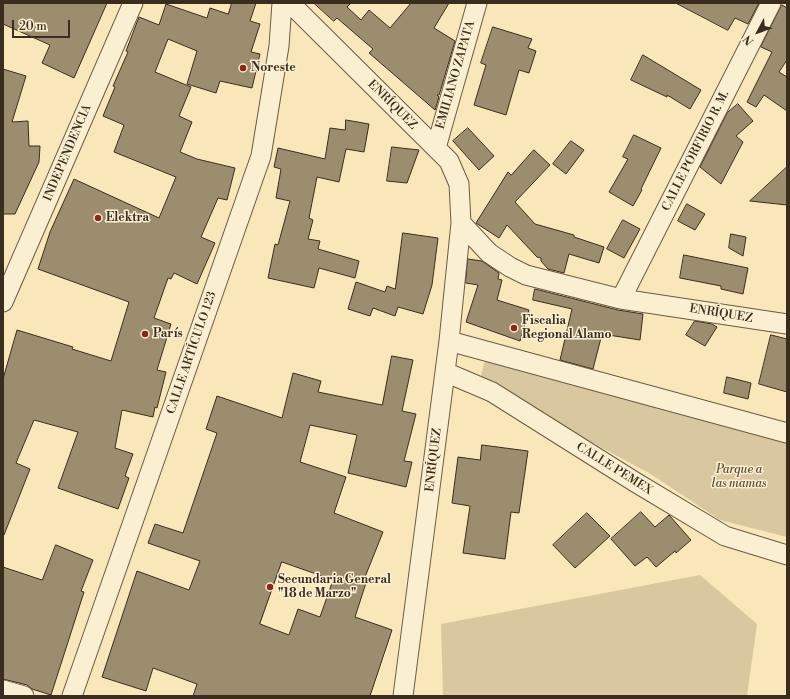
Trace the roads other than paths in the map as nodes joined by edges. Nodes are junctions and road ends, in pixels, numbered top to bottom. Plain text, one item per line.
1 (133, 3) edge
2 (282, 3) edge
3 (290, 3) edge
4 (477, 3) edge
5 (771, 3) edge
6 (436, 148) junction
7 (461, 223) junction
8 (621, 299) junction
9 (3, 302) edge
10 (787, 324) edge
11 (450, 341) junction
12 (445, 372) junction
13 (787, 433) edge
14 (787, 556) edge
15 (3, 690) edge
16 (24, 696) edge
17 (72, 696) edge
18 (403, 696) edge

1 - 9 street, INDEPENDENCIA
2 - 17 street, CALLE ARTÍCULO 123
3 - 6 street, ENRÍQUEZ
4 - 6 street, EMILIANO ZAPATA
5 - 8 street, CALLE PORFIRIO R. M.
6 - 7 street, ENRÍQUEZ
7 - 8 street, ENRÍQUEZ
7 - 11 street, ENRÍQUEZ
8 - 10 street, ENRÍQUEZ
11 - 12 street, ENRÍQUEZ
11 - 13 street
12 - 14 street, CALLE PEMEX
12 - 18 street, ENRÍQUEZ
15 - 16 street

